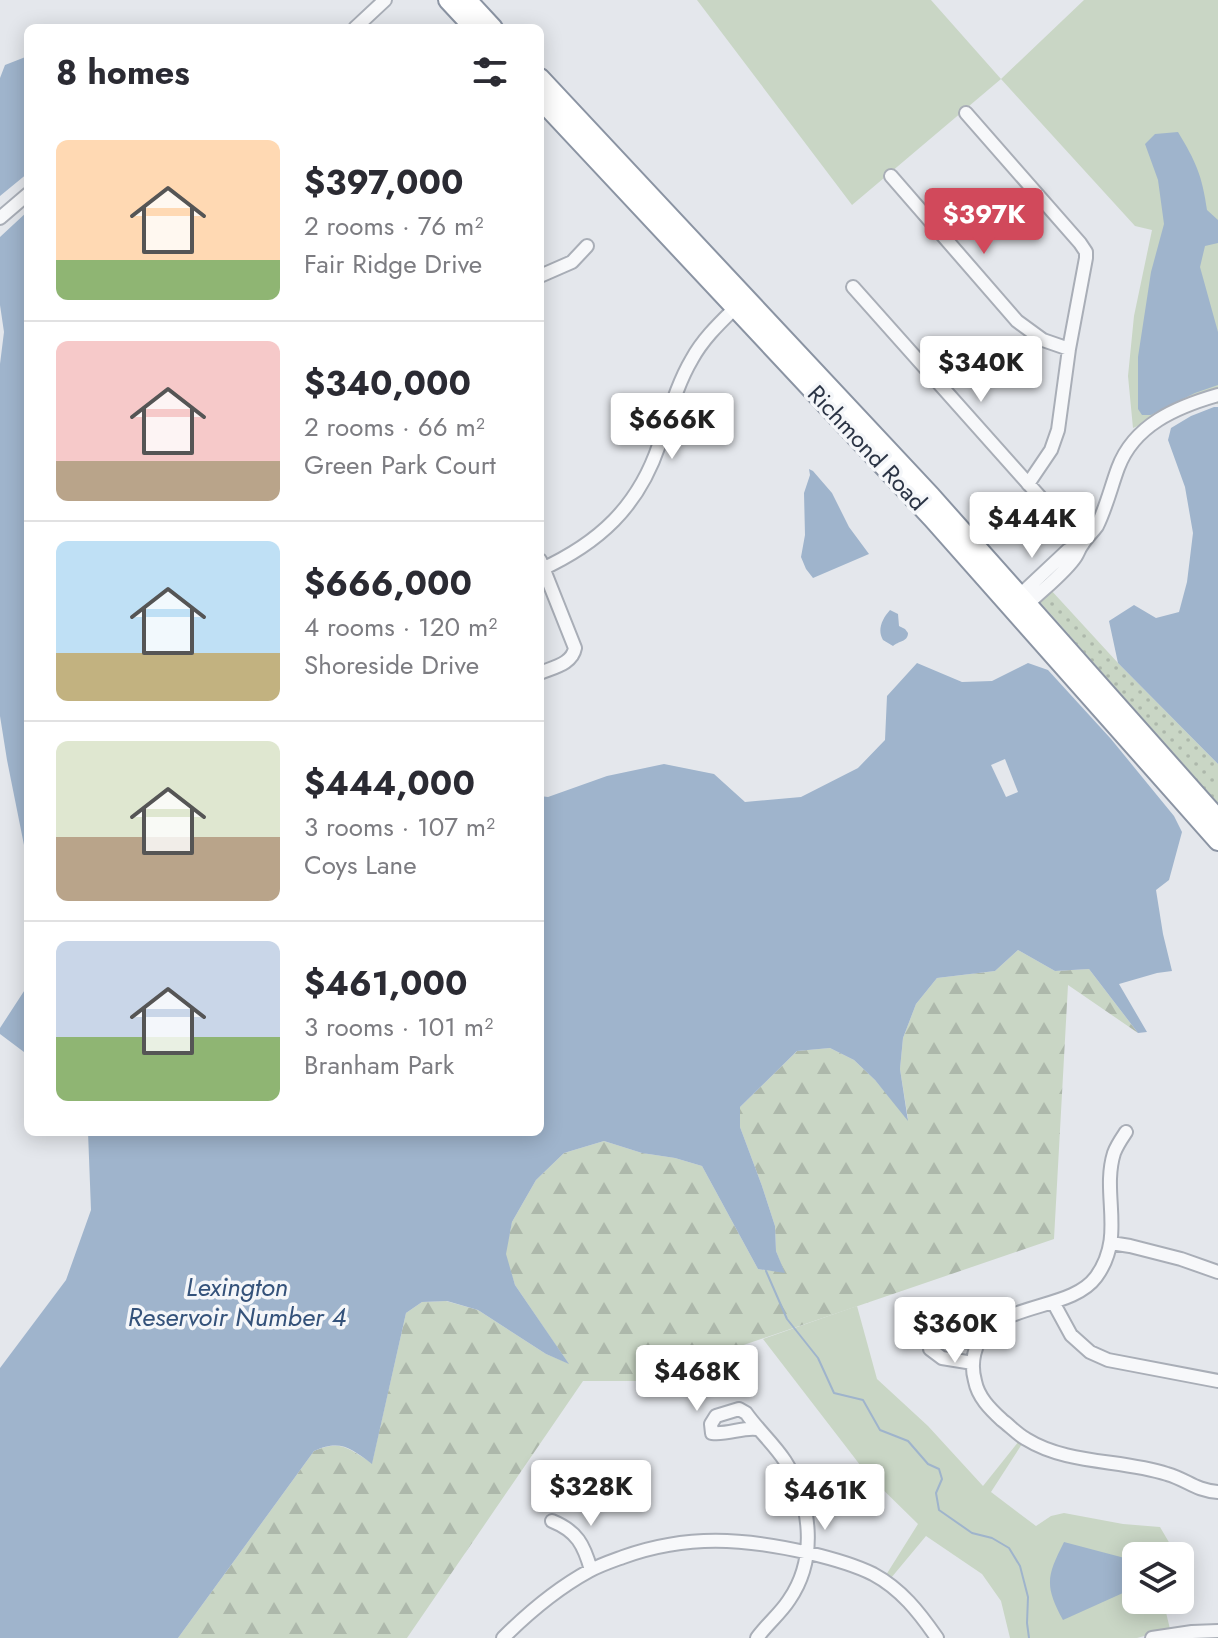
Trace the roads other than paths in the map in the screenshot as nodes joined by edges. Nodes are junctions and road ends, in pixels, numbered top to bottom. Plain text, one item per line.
1 (385, 0) edge
2 (448, 0) edge
3 (467, 0) edge
4 (359, 24) edge
5 (470, 24) edge
6 (489, 24) edge
7 (544, 82) edge
8 (544, 103) edge
9 (966, 113) dead end
10 (891, 176) dead end
11 (24, 197) edge
12 (0, 218) edge
13 (587, 246) dead end
14 (544, 274) edge
15 (853, 287) dead end
16 (741, 302) junction
17 (1069, 349) junction
18 (1218, 395) edge
19 (1028, 484) junction
20 (1082, 544) junction
21 (544, 565) edge
22 (544, 573) edge
23 (1021, 603) junction
24 (544, 671) edge
25 (1218, 819) edge
26 (1218, 841) edge
27 (1126, 1132) dead end
28 (1111, 1243) junction
29 (1218, 1272) edge
30 (1053, 1302) junction
31 (978, 1344) junction
32 (973, 1363) junction
33 (1218, 1381) edge
34 (757, 1429) dead end
35 (1218, 1492) edge
36 (552, 1521) dead end
37 (807, 1553) junction
38 (591, 1570) junction
39 (1218, 1631) edge
40 (1176, 1636) edge
41 (503, 1638) edge
42 (757, 1638) edge
43 (937, 1638) edge
44 (1152, 1638) edge

1 - 4 street
2 - 5 highway
3 - 6 highway
7 - 16 highway, Richmond Road
8 - 16 highway, Richmond Road
9 - 17 street
10 - 17 street
11 - 12 street
13 - 14 street
15 - 19 street
16 - 21 street
16 - 23 highway, Richmond Road
17 - 19 street
18 - 20 street
19 - 20 street
20 - 23 street
22 - 24 street
23 - 25 highway, Richmond Road
23 - 26 highway, Richmond Road
27 - 28 street
28 - 29 street
28 - 30 street
30 - 31 street
30 - 33 street
31 - 32 street
31 - 32 street
32 - 35 street
34 - 37 street
36 - 38 street
37 - 38 street
37 - 42 street
37 - 43 street
38 - 41 street
39 - 40 street
40 - 44 street

